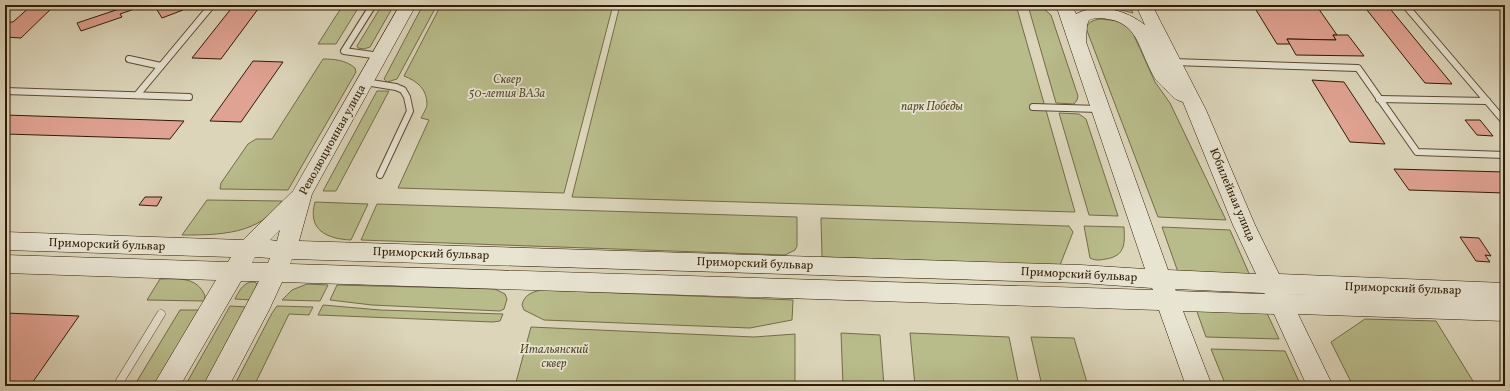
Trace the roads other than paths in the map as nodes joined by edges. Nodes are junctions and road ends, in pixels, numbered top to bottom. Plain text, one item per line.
1 (212, 5) edge
2 (373, 5) edge
3 (408, 5) edge
4 (1064, 5) edge
5 (1144, 5) edge
6 (1405, 5) edge
7 (1077, 42) junction
8 (380, 56) junction
9 (129, 59) dead end
10 (1173, 62) junction
11 (161, 66) junction
12 (365, 82) junction
13 (5, 91) edge
14 (137, 95) junction
15 (189, 96) dead end
16 (1379, 98) junction
17 (1487, 101) junction
18 (1033, 107) dead end
19 (1100, 109) junction
20 (1196, 110) junction
21 (1505, 122) edge
22 (1505, 155) edge
23 (380, 175) dead end
24 (302, 194) junction
25 (5, 241) edge
26 (249, 248) junction
27 (285, 250) junction
28 (5, 264) edge
29 (235, 271) junction
30 (275, 272) junction
31 (1163, 289) junction
32 (1505, 293) edge
33 (1277, 294) junction
34 (1505, 311) edge
35 (161, 314) dead end
36 (117, 386) edge
37 (166, 386) edge
38 (216, 386) edge
39 (1199, 386) edge
40 (1320, 386) edge

1 - 11 lane
2 - 8 lane
3 - 8 main road, Революционная улица
4 - 7 main road
5 - 10 main road, Юбилейная улица
6 - 17 lane
7 - 19 main road
7 - 20 main road
8 - 12 main road, Революционная улица
9 - 11 lane
10 - 16 lane
10 - 20 main road, Юбилейная улица
11 - 14 lane
12 - 23 lane
12 - 24 main road, Революционная улица
13 - 14 lane
14 - 15 lane
16 - 17 lane
16 - 22 lane
17 - 21 lane
18 - 19 lane
19 - 31 main road
20 - 33 main road, Юбилейная улица
24 - 26 main road
24 - 27 main road, Революционная улица
25 - 26 main road, Приморский бульвар
26 - 27 main road, Приморский бульвар
26 - 29 main road
27 - 30 main road, Революционная улица
27 - 31 main road, Приморский бульвар
28 - 29 main road
29 - 30 main road
29 - 37 main road
30 - 31 main road
30 - 38 main road, Революционная улица
31 - 33 main road
31 - 39 main road
32 - 33 main road, Приморский бульвар
33 - 34 main road
33 - 40 main road, Юбилейная улица
35 - 36 lane

